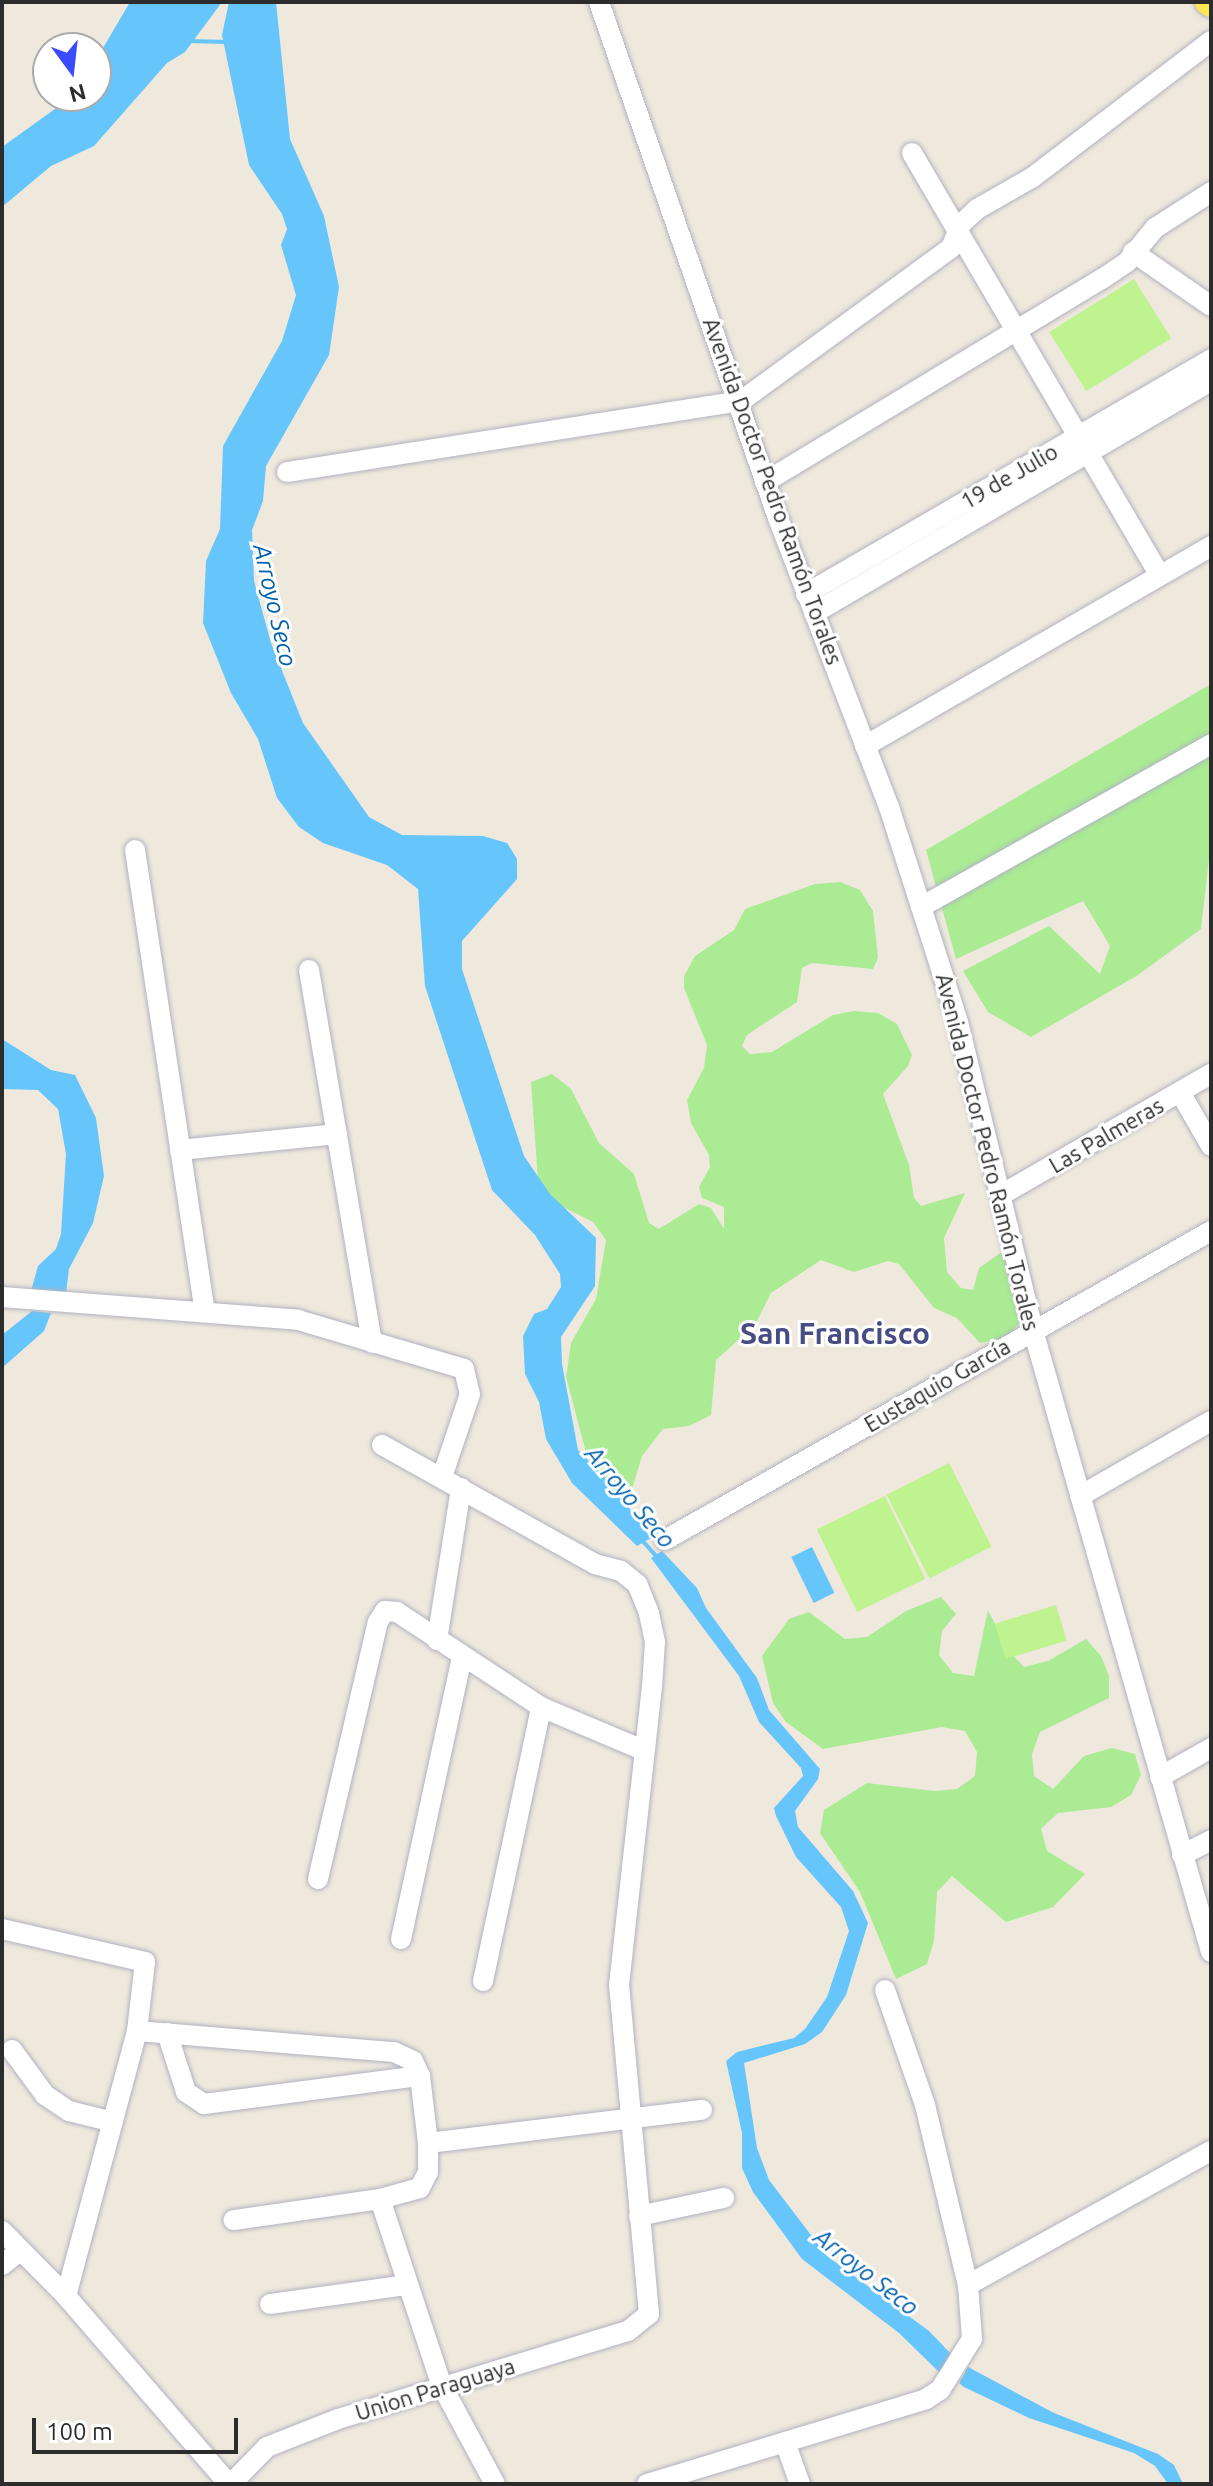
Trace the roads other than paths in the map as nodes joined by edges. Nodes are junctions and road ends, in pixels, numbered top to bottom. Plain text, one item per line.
1 (599, 2) edge
2 (1211, 41) edge
3 (912, 153) dead end
4 (1211, 192) edge
5 (958, 231) junction
6 (1133, 252) junction
7 (1211, 306) edge
8 (1015, 330) junction
9 (1211, 359) edge
10 (1211, 381) edge
11 (741, 401) junction
12 (1084, 444) junction
13 (287, 472) dead end
14 (765, 482) junction
15 (1211, 546) edge
16 (1160, 575) junction
17 (810, 603) junction
18 (1211, 744) edge
19 (865, 746) junction
20 (135, 850) dead end
21 (921, 907) junction
22 (309, 970) dead end
23 (1211, 1074) edge
24 (1180, 1092) junction
25 (337, 1134) junction
26 (1211, 1146) edge
27 (180, 1150) junction
28 (1001, 1195) junction
29 (1211, 1231) edge
30 (10, 1296) edge
31 (205, 1312) junction
32 (1033, 1330) junction
33 (372, 1343) junction
34 (1211, 1421) edge
35 (382, 1445) dead end
36 (442, 1477) junction
37 (461, 1488) junction
38 (1080, 1496) junction
39 (665, 1540) dead end
40 (437, 1640) junction
41 (462, 1658) junction
42 (541, 1707) junction
43 (1211, 1748) edge
44 (643, 1750) junction
45 (1160, 1777) junction
46 (1211, 1840) edge
47 (1182, 1855) junction
48 (318, 1879) dead end
49 (2, 1929) edge
50 (401, 1939) dead end
51 (1211, 1952) edge
52 (483, 1981) dead end
53 (885, 1990) dead end
54 (137, 2031) junction
55 (167, 2033) junction
56 (12, 2050) dead end
57 (420, 2076) junction
58 (702, 2110) dead end
59 (630, 2120) junction
60 (113, 2122) junction
61 (428, 2143) junction
62 (1211, 2151) edge
63 (724, 2198) dead end
64 (380, 2199) junction
65 (639, 2216) junction
66 (234, 2220) dead end
67 (2, 2231) edge
68 (21, 2250) junction
69 (2, 2265) edge
70 (407, 2285) junction
71 (968, 2285) junction
72 (66, 2296) junction
73 (270, 2304) dead end
74 (442, 2386) junction
75 (785, 2442) junction
76 (230, 2484) edge
77 (495, 2484) edge
78 (647, 2484) edge
79 (800, 2484) edge

1 - 11 street, Avenida Doctor Pedro Ramón Torales
2 - 5 street
3 - 5 street
4 - 6 street
5 - 8 street
5 - 11 street
6 - 7 street
6 - 8 street
8 - 12 street
8 - 14 street
9 - 12 street, 19 de Julio
10 - 12 street, 19 de Julio
11 - 13 street
11 - 14 street, Avenida Doctor Pedro Ramón Torales
12 - 16 street
12 - 17 street, 19 de Julio
14 - 17 street, Avenida Doctor Pedro Ramón Torales
15 - 16 street
16 - 19 street
17 - 19 street, Avenida Doctor Pedro Ramón Torales
18 - 21 street
19 - 21 street, Avenida Doctor Pedro Ramón Torales
20 - 27 street
21 - 28 street, Avenida Doctor Pedro Ramón Torales
22 - 25 street
23 - 24 street, Las Palmeras
24 - 26 street
24 - 28 street, Las Palmeras
25 - 27 street
25 - 33 street
27 - 31 street
28 - 32 street, Avenida Doctor Pedro Ramón Torales
29 - 32 street, Eustaquio García
30 - 31 street
31 - 33 street
32 - 38 street, Avenida Doctor Pedro Ramón Torales
32 - 39 street, Eustaquio García
33 - 36 street
34 - 38 street
35 - 36 street
36 - 37 street
37 - 40 street
37 - 44 street
38 - 45 street, Avenida Doctor Pedro Ramón Torales
40 - 41 street
40 - 48 street
41 - 42 street
41 - 50 street
42 - 44 street
42 - 52 street
43 - 45 street
44 - 59 street
45 - 47 street, Avenida Doctor Pedro Ramón Torales
46 - 47 street
47 - 51 street, Avenida Doctor Pedro Ramón Torales
49 - 54 street
53 - 71 street
54 - 55 street
54 - 60 street
55 - 57 street
55 - 57 street
56 - 60 street
57 - 61 street
58 - 59 street
59 - 61 street
59 - 65 street
60 - 72 street
61 - 64 street
62 - 71 street
63 - 65 street
64 - 66 street
64 - 70 street
65 - 74 street, Union Paraguaya
67 - 68 street
68 - 69 street
68 - 72 street
70 - 73 street
70 - 74 street
71 - 75 street
72 - 76 street
74 - 76 street, Union Paraguaya
74 - 77 street
75 - 78 street
75 - 79 street

